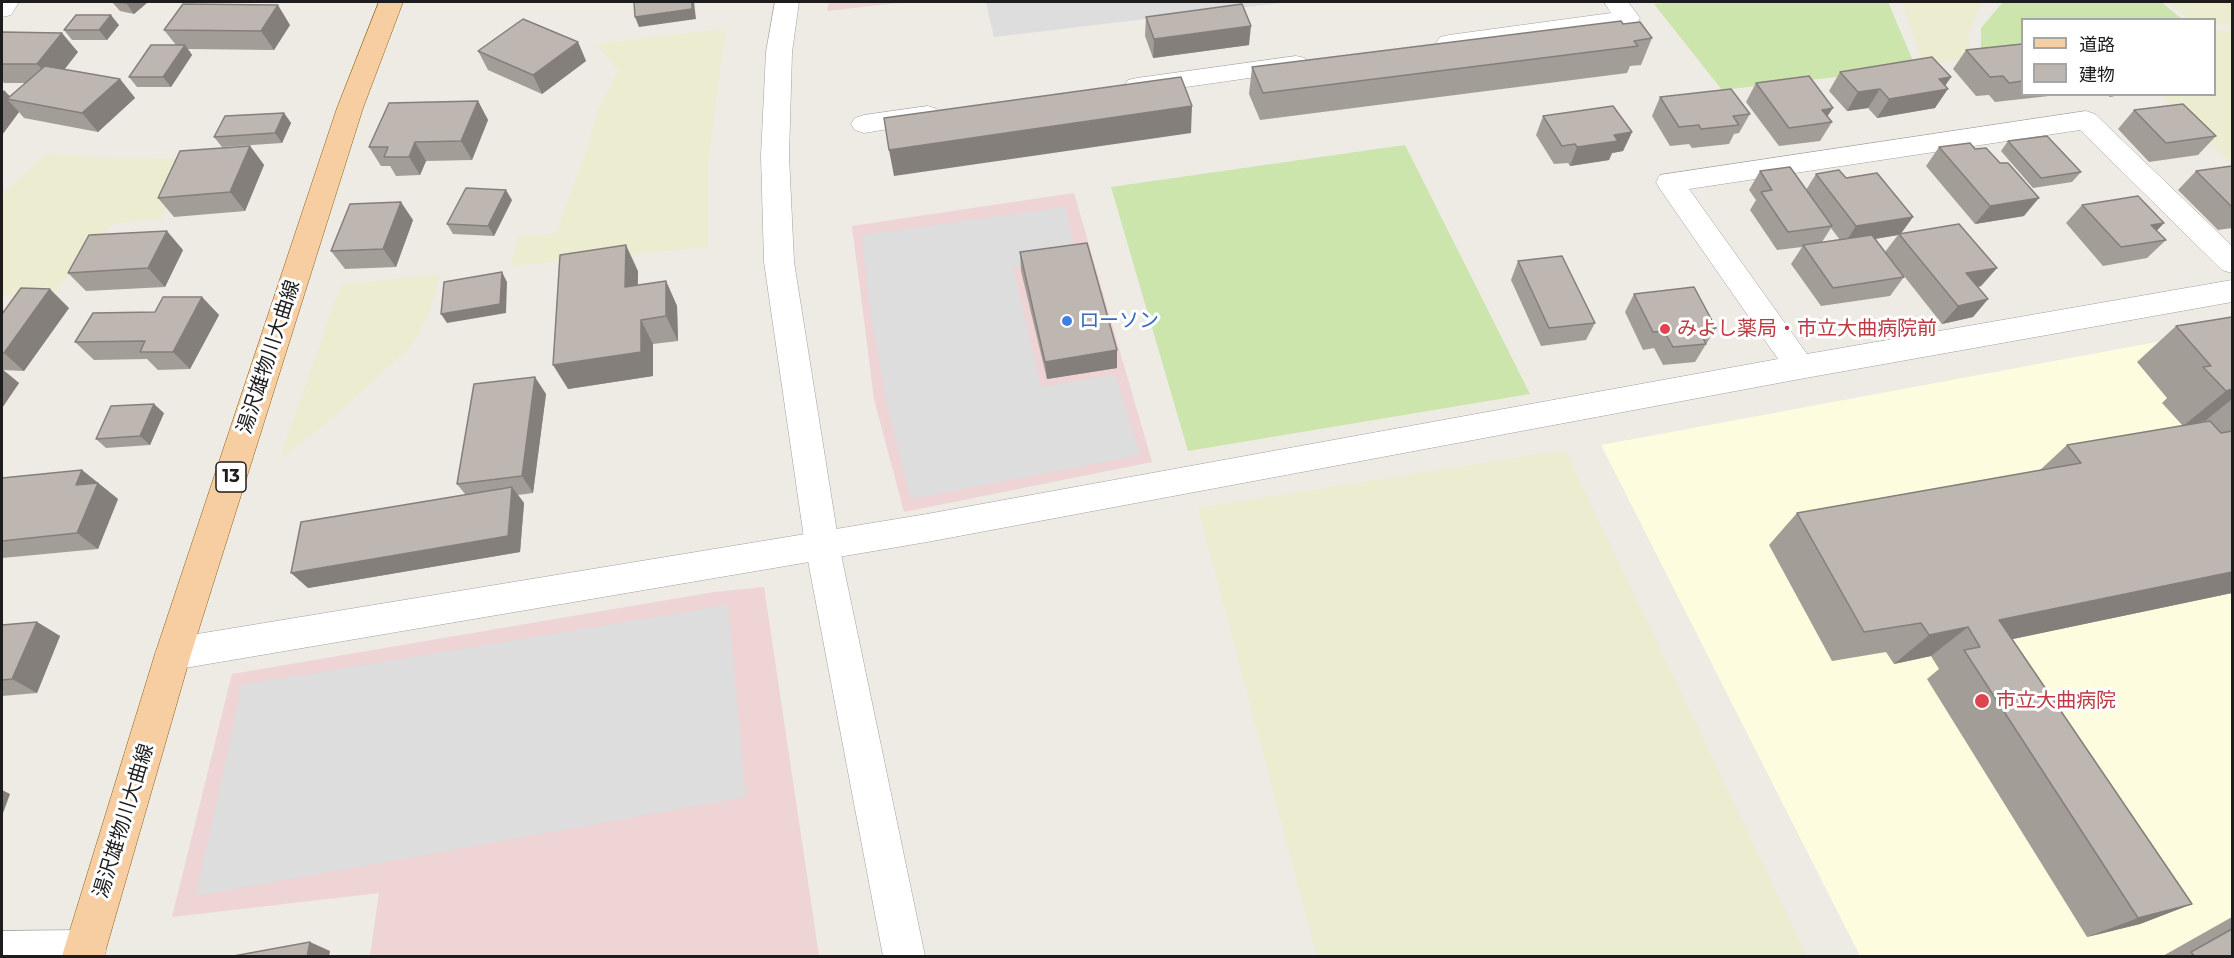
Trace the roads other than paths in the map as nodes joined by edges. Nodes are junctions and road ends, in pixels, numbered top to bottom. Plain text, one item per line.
1 (7, 2) edge
2 (391, 2) edge
3 (787, 2) edge
4 (1616, 2) edge
5 (2, 10) edge
6 (1428, 46) edge
7 (1323, 60) edge
8 (1111, 90) edge
9 (946, 112) edge
10 (864, 124) dead end
11 (2232, 263) edge
12 (2232, 291) edge
13 (1800, 368) junction
14 (822, 545) junction
15 (173, 654) junction
16 (2, 952) edge
17 (84, 954) edge
18 (904, 957) edge

1 - 5 street
2 - 15 main road, 湯沢雄物川大曲線 / 13
3 - 14 street
4 - 6 street
7 - 8 street
9 - 10 street
11 - 13 street
12 - 13 street
13 - 14 street
14 - 15 street
14 - 18 street
15 - 17 main road, 湯沢雄物川大曲線 / 13
16 - 17 street

